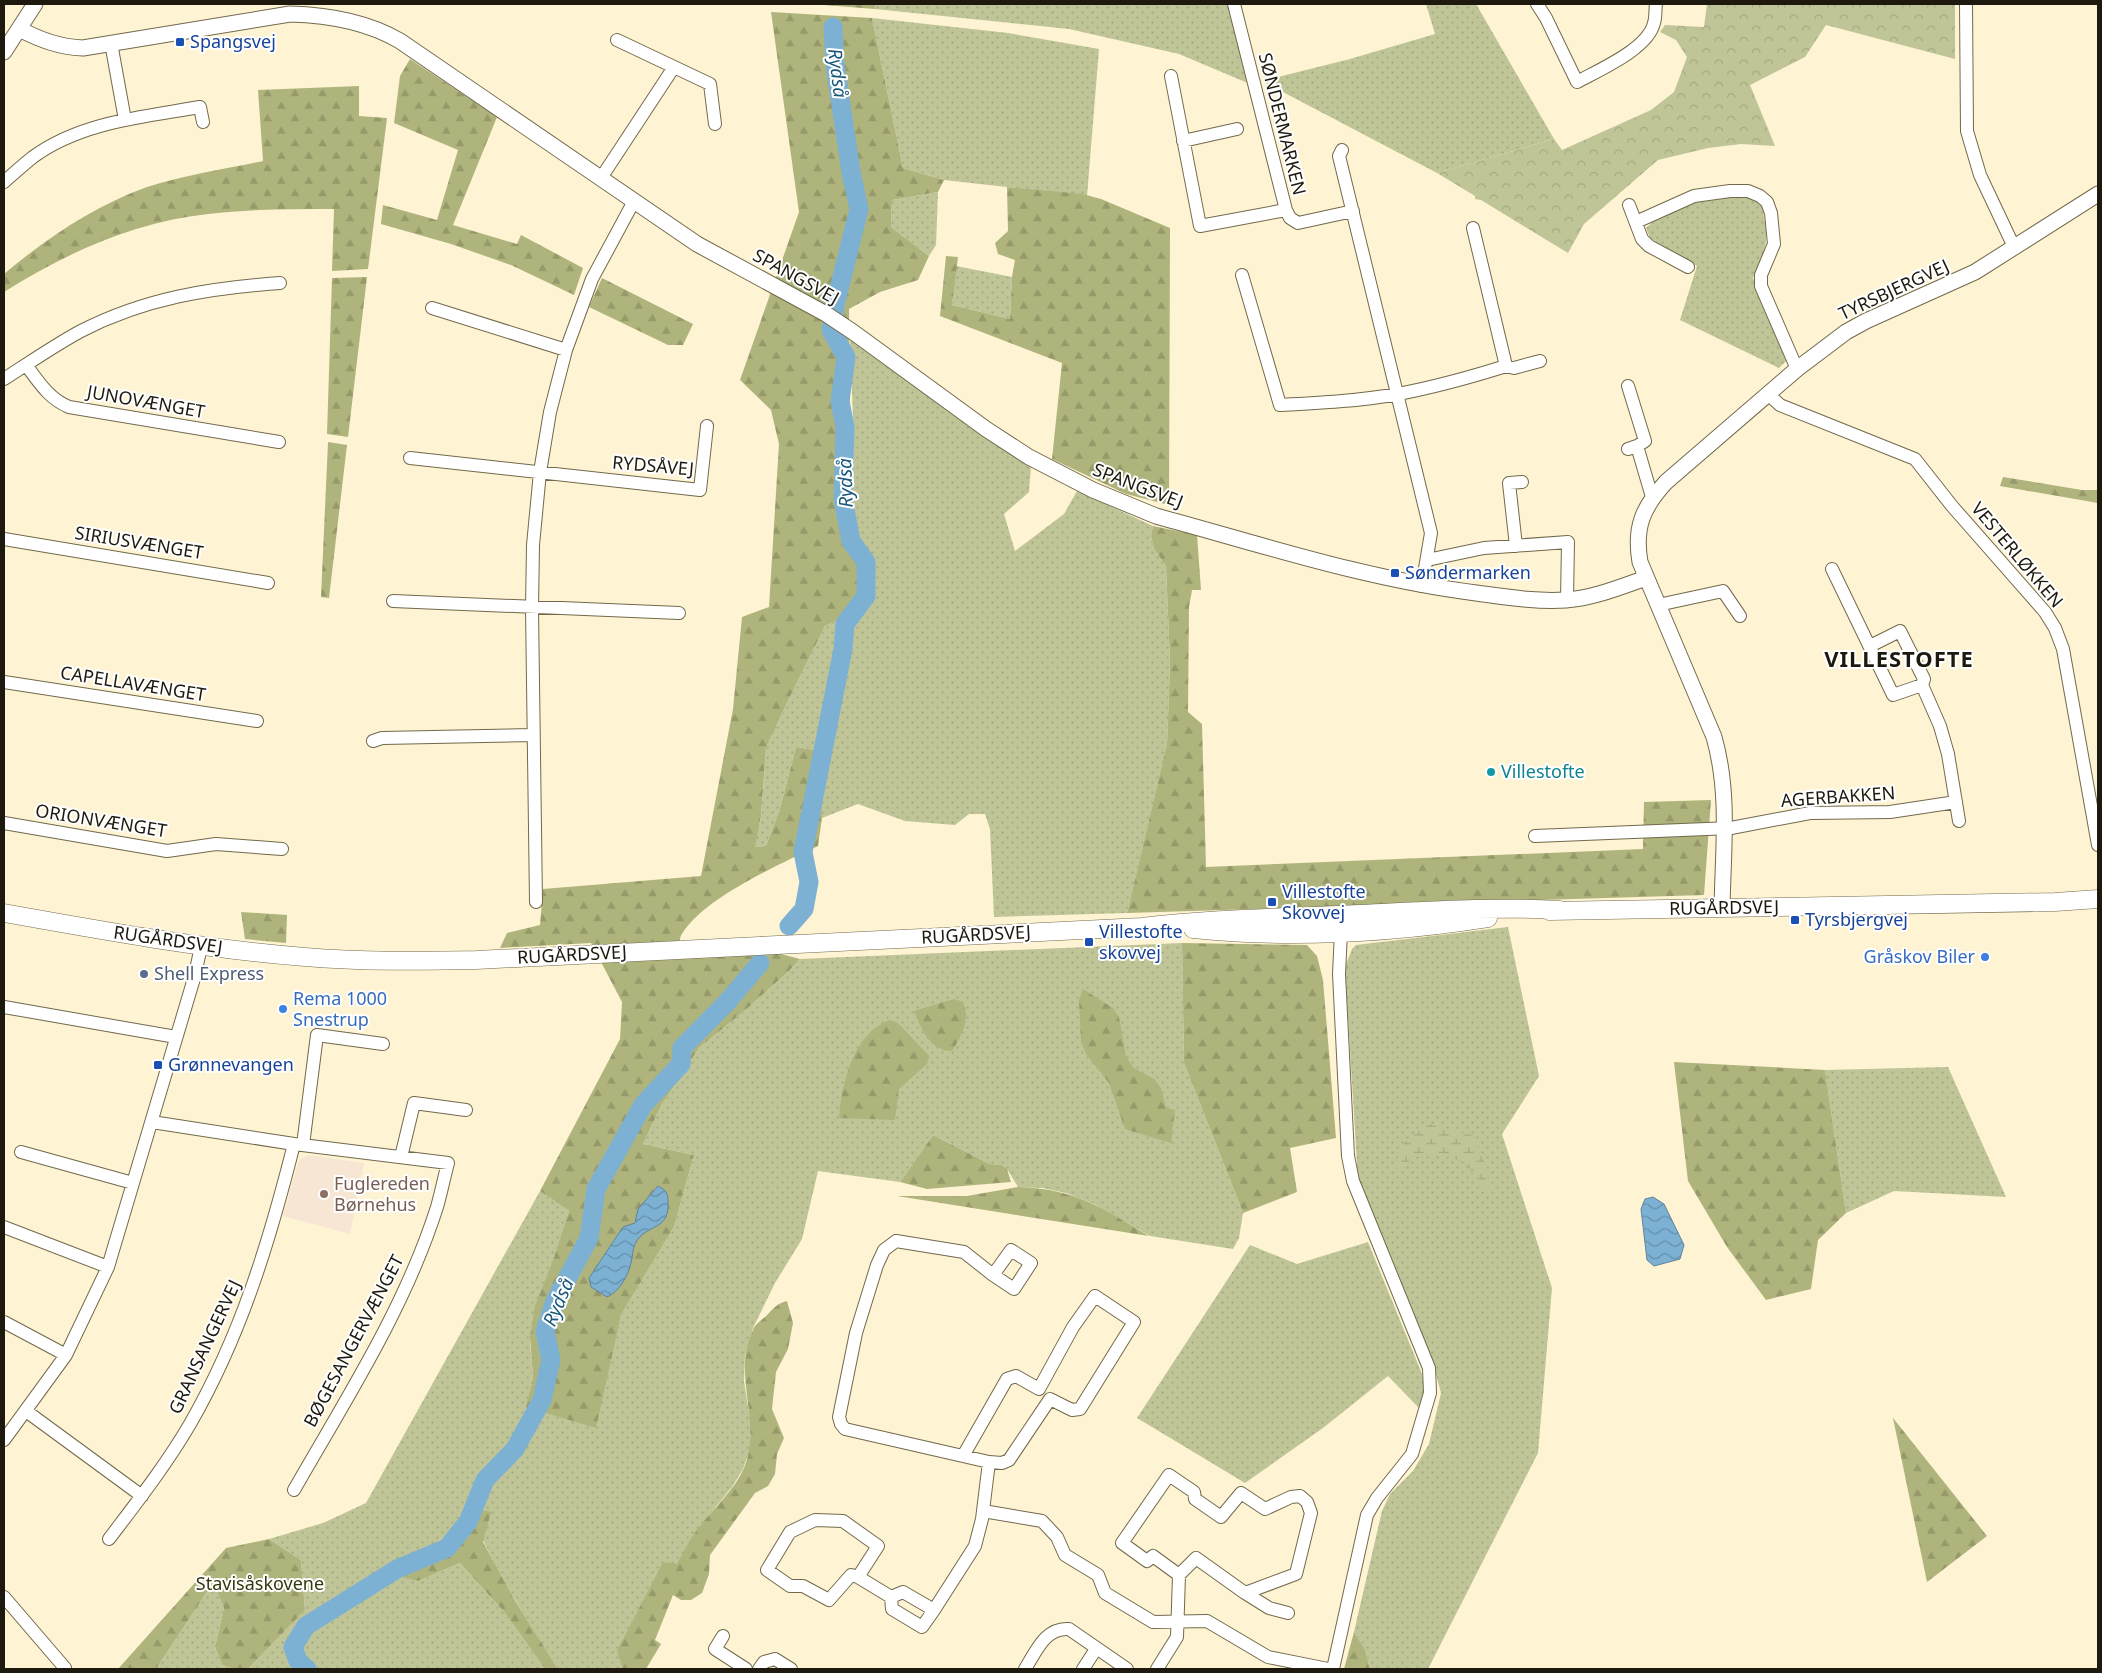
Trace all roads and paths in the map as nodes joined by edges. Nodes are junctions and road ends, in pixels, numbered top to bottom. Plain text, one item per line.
1 (35, 4) edge
2 (1234, 4) edge
3 (1537, 4) edge
4 (1656, 4) edge
5 (1966, 4) edge
6 (19, 29) junction
7 (616, 40) dead end
8 (111, 43) junction
9 (4, 52) edge
10 (674, 67) junction
11 (1171, 76) dead end
12 (125, 120) junction
13 (203, 122) dead end
14 (715, 124) dead end
15 (1237, 129) dead end
16 (1183, 141) junction
17 (1342, 150) dead end
18 (601, 178) junction
19 (4, 182) edge
20 (2098, 194) edge
21 (634, 201) junction
22 (1629, 205) dead end
23 (1286, 210) junction
24 (1353, 211) junction
25 (1636, 222) junction
26 (1473, 228) dead end
27 (2014, 247) junction
28 (1688, 267) dead end
29 (1242, 275) dead end
30 (280, 283) dead end
31 (432, 308) dead end
32 (566, 350) junction
33 (1540, 361) dead end
34 (26, 365) junction
35 (1506, 366) junction
36 (1797, 369) junction
37 (4, 379) edge
38 (1628, 386) dead end
39 (1398, 394) junction
40 (1768, 394) junction
41 (707, 426) dead end
42 (279, 442) dead end
43 (410, 458) dead end
44 (540, 472) junction
45 (1522, 482) dead end
46 (1652, 496) junction
47 (4, 539) edge
48 (1516, 546) junction
49 (1427, 560) junction
50 (1832, 569) dead end
51 (1646, 578) junction
52 (268, 582) dead end
53 (1422, 586) junction
54 (1567, 600) junction
55 (393, 601) dead end
56 (1658, 605) junction
57 (532, 608) junction
58 (679, 613) dead end
59 (1740, 616) dead end
60 (1870, 646) junction
61 (4, 682) edge
62 (1922, 686) junction
63 (257, 721) dead end
64 (532, 735) junction
65 (373, 741) dead end
66 (1956, 802) junction
67 (1959, 821) dead end
68 (4, 823) edge
69 (1724, 828) junction
70 (1535, 836) dead end
71 (2098, 845) edge
72 (282, 849) dead end
73 (2098, 899) edge
74 (536, 902) dead end
75 (1722, 908) junction
76 (1560, 910) junction
77 (4, 913) edge
78 (1335, 924) junction
79 (201, 946) junction
80 (4, 1007) edge
81 (176, 1037) junction
82 (383, 1044) dead end
83 (466, 1110) dead end
84 (152, 1122) junction
85 (298, 1144) junction
86 (21, 1152) dead end
87 (401, 1157) junction
88 (133, 1183) junction
89 (4, 1227) edge
90 (108, 1267) junction
91 (993, 1275) dead end
92 (4, 1322) edge
93 (66, 1355) junction
94 (26, 1411) junction
95 (5, 1438) edge
96 (963, 1456) junction
97 (989, 1462) junction
98 (294, 1490) dead end
99 (142, 1496) junction
100 (983, 1511) junction
101 (109, 1539) dead end
102 (1178, 1575) junction
103 (858, 1577) junction
104 (1246, 1593) junction
105 (4, 1597) edge
106 (891, 1597) junction
107 (934, 1610) junction
108 (1288, 1613) dead end
109 (1178, 1620) junction
110 (723, 1636) dead end
111 (1096, 1649) junction
112 (65, 1668) edge
113 (746, 1669) edge
114 (759, 1669) edge
115 (791, 1669) edge
116 (1025, 1669) edge
117 (1084, 1669) edge
118 (1126, 1669) edge
119 (1157, 1669) edge
120 (1328, 1669) edge
121 (1333, 1669) edge

1 - 6 street
2 - 23 street, SØNDERMARKEN
3 - 4 street
5 - 27 street
6 - 8 street, SPANGSVEJ
6 - 9 street
7 - 10 street
8 - 12 street
8 - 18 street, SPANGSVEJ
10 - 14 street
10 - 18 street
11 - 16 street
12 - 13 street
12 - 19 street
15 - 16 street
16 - 23 street
17 - 24 street
18 - 21 street, SPANGSVEJ
20 - 27 street, TYRSBJERGVEJ
21 - 32 street
21 - 53 street, SPANGSVEJ
22 - 25 street
23 - 24 street, SØNDERMARKEN
24 - 39 street
25 - 28 street
25 - 36 street
26 - 35 street
27 - 36 street, TYRSBJERGVEJ
29 - 39 street
30 - 34 street
31 - 32 street
32 - 44 street
33 - 35 street
34 - 37 street
34 - 42 street, JUNOVÆNGET
35 - 39 street
36 - 40 street, TYRSBJERGVEJ
38 - 46 street
39 - 49 street
40 - 46 street, TYRSBJERGVEJ
40 - 71 street, VESTERLØKKEN
41 - 44 street, RYDSÅVEJ
43 - 44 street, RYDSÅVEJ
44 - 57 street
45 - 48 street
46 - 51 street, TYRSBJERGVEJ
47 - 52 street, SIRIUSVÆNGET
48 - 49 street
48 - 54 street
49 - 53 street
50 - 60 street
51 - 54 street, SPANGSVEJ
51 - 56 street, TYRSBJERGVEJ
53 - 54 street, SPANGSVEJ
55 - 57 street
56 - 59 street
56 - 69 street, TYRSBJERGVEJ
57 - 58 street
57 - 64 street
60 - 62 street
60 - 62 street
61 - 63 street, CAPELLAVÆNGET
62 - 66 street
64 - 65 street
64 - 74 street
66 - 67 street
66 - 69 street, AGERBAKKEN
68 - 72 street, ORIONVÆNGET
69 - 70 street
69 - 75 street, TYRSBJERGVEJ
73 - 75 main road, RUGÅRDSVEJ
75 - 76 main road, RUGÅRDSVEJ
76 - 78 main road, RUGÅRDSVEJ
76 - 78 main road, RUGÅRDSVEJ
77 - 79 main road, RUGÅRDSVEJ
78 - 79 main road, RUGÅRDSVEJ
78 - 121 street
79 - 81 street
80 - 81 street
81 - 84 street
82 - 85 street, GRANSANGERVEJ
83 - 87 street
84 - 85 street, BØGESANGERVÆNGET
84 - 88 street
85 - 87 street, BØGESANGERVÆNGET
85 - 99 street, GRANSANGERVEJ
86 - 88 street
87 - 98 street, BØGESANGERVÆNGET
88 - 90 street
89 - 90 street
90 - 93 street
91 - 96 street
92 - 93 street
93 - 94 street
94 - 95 street
94 - 99 street
96 - 97 street
96 - 97 street
97 - 100 street
99 - 101 street, GRANSANGERVEJ
100 - 107 street
100 - 109 street
102 - 104 street
102 - 104 street
102 - 109 street
103 - 103 street
103 - 106 street
104 - 108 street
105 - 112 street
106 - 107 street
106 - 107 street
109 - 119 street
109 - 120 street
110 - 113 street
111 - 116 street
111 - 117 street
111 - 118 street
114 - 115 street

